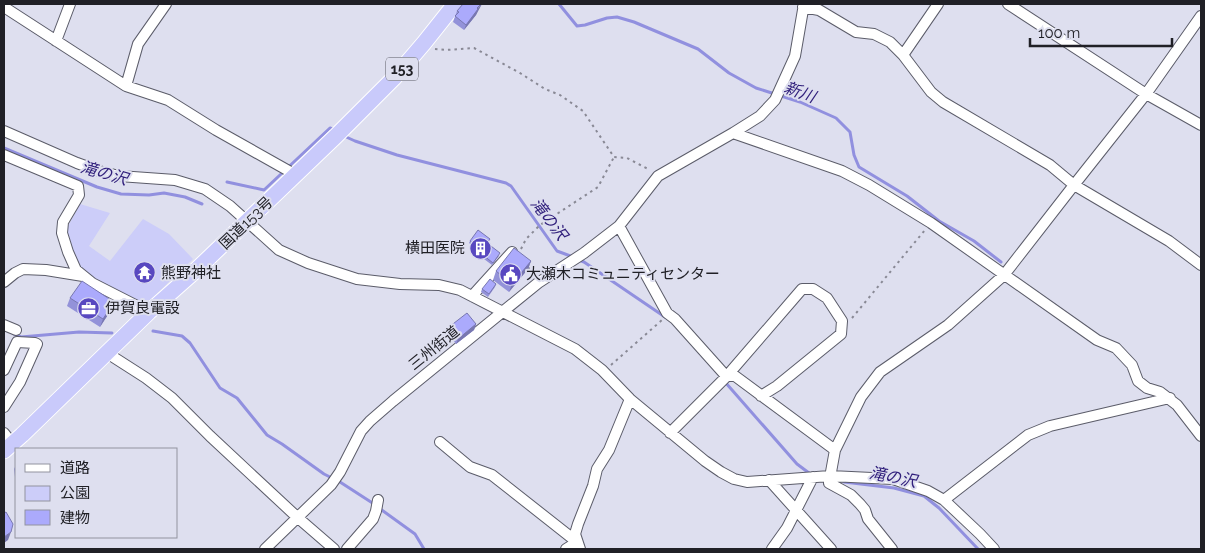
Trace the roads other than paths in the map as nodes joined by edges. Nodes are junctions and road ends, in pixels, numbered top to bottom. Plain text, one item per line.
1 (70, 4) edge
2 (166, 4) edge
3 (455, 4) edge
4 (938, 4) edge
5 (1008, 4) edge
6 (804, 5) edge
7 (4, 7) edge
8 (1201, 16) edge
9 (56, 40) junction
10 (903, 54) junction
11 (126, 86) junction
12 (1146, 94) junction
13 (1201, 125) edge
14 (4, 131) edge
15 (733, 133) junction
16 (4, 155) edge
17 (289, 171) junction
18 (1074, 185) junction
19 (248, 222) junction
20 (619, 226) junction
21 (516, 251) edge
22 (1201, 265) edge
23 (1004, 274) junction
24 (84, 276) junction
25 (4, 282) edge
26 (472, 296) junction
27 (503, 311) junction
28 (149, 312) junction
29 (4, 325) edge
30 (16, 330) dead end
31 (107, 353) junction
32 (4, 370) edge
33 (723, 379) junction
34 (761, 396) junction
35 (1170, 398) junction
36 (630, 399) junction
37 (4, 407) edge
38 (670, 433) junction
39 (1201, 436) edge
40 (7, 442) edge
41 (440, 442) dead end
42 (835, 450) junction
43 (830, 476) junction
44 (813, 477) junction
45 (769, 480) junction
46 (944, 500) junction
47 (377, 505) dead end
48 (796, 510) junction
49 (297, 517) junction
50 (579, 545) edge
51 (990, 548) edge
52 (265, 549) edge
53 (334, 549) edge
54 (347, 549) edge
55 (566, 549) edge
56 (772, 549) edge
57 (831, 549) edge
58 (892, 549) edge

1 - 9 street
2 - 11 street
3 - 17 highway, 国道153号 / 153
4 - 10 street
5 - 12 street
6 - 10 street
6 - 15 street
7 - 9 street
8 - 12 street
9 - 11 street
10 - 18 street
11 - 17 street
12 - 13 street
12 - 18 street
14 - 19 street
15 - 20 street
15 - 23 street
16 - 24 street
17 - 19 highway, 国道153号 / 153
18 - 22 street
18 - 23 street
19 - 26 street
19 - 28 highway, 国道153号 / 153
20 - 27 street, 三州街道
20 - 33 street
21 - 26 street
23 - 35 street
23 - 42 street
24 - 25 street
24 - 28 street
26 - 27 street
27 - 36 street
27 - 49 street, 三州街道
28 - 31 highway, 国道153号 / 153
29 - 30 street
31 - 40 highway, 国道153号 / 153
31 - 49 street
32 - 37 street
33 - 34 street
33 - 34 street
33 - 38 street
34 - 42 street
35 - 39 street
35 - 46 street
36 - 38 street
36 - 50 street
38 - 45 street
41 - 50 street
42 - 43 street
43 - 44 street
43 - 46 street
43 - 58 street
44 - 45 street
44 - 48 street
45 - 48 street
46 - 51 street
47 - 54 street
48 - 56 street
48 - 57 street
49 - 52 street, 三州街道
49 - 53 street
50 - 55 street

